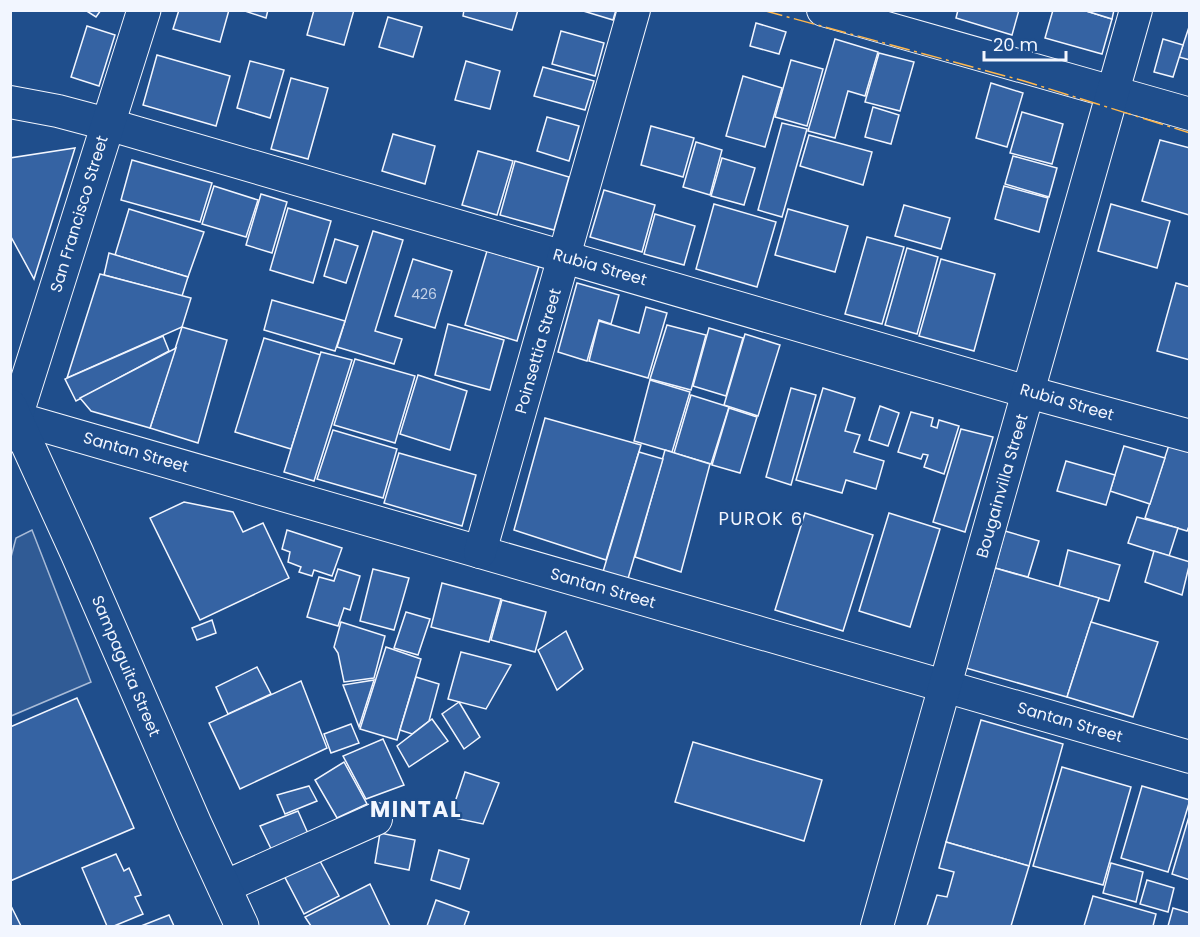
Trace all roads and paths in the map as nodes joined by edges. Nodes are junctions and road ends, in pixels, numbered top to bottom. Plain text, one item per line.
1 (144, 10) edge
2 (634, 10) edge
3 (823, 10) edge
4 (1136, 10) edge
5 (1113, 92) junction
6 (10, 102) edge
7 (1190, 114) edge
8 (107, 124) junction
9 (564, 257) junction
10 (1029, 392) junction
11 (12, 420) edge
12 (1190, 436) edge
13 (480, 552) junction
14 (945, 687) junction
15 (1190, 757) edge
16 (376, 819) dead end
17 (224, 887) junction
18 (242, 927) edge
19 (877, 927) edge

1 - 8 main road, San Francisco Street
2 - 9 street, Poinsettia Street
3 - 5 street
4 - 5 street, Bougainvilla Street
5 - 7 street
5 - 10 street, Bougainvilla Street
6 - 8 street, Rubia Street
8 - 9 street, Rubia Street
8 - 11 main road, San Francisco Street
9 - 10 street, Rubia Street
9 - 13 street, Poinsettia Street
10 - 12 street, Rubia Street
10 - 14 street, Bougainvilla Street
11 - 13 street, Santan Street
11 - 17 main road, Sampaguita Street
13 - 14 street, Santan Street
14 - 15 street, Santan Street
14 - 19 street, Bougainvilla Street
16 - 17 street
17 - 18 main road, Sampaguita Street

